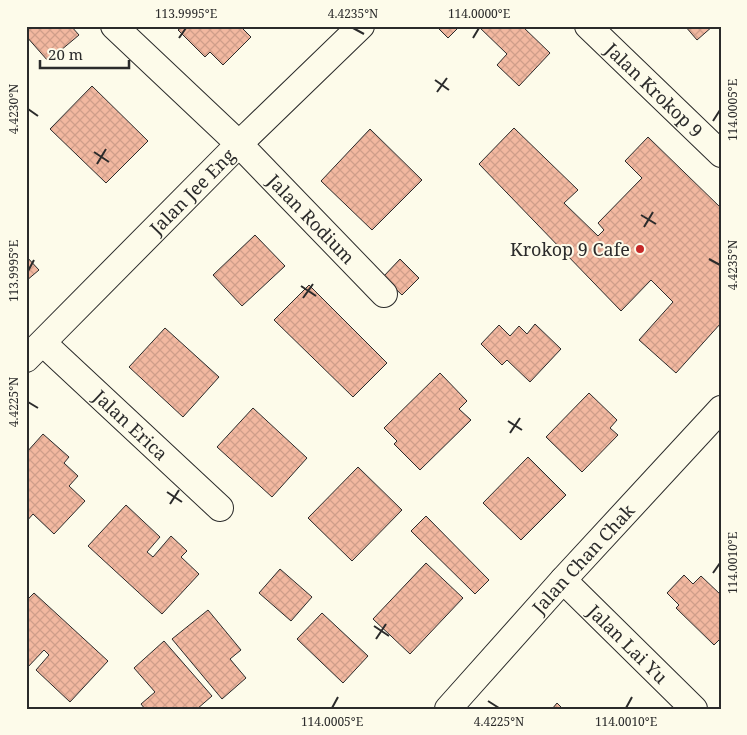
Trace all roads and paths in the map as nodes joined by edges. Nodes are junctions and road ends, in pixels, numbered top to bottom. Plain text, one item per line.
1 (114, 26) edge
2 (361, 26) edge
3 (588, 26) edge
4 (240, 144) junction
5 (721, 154) edge
6 (384, 294) dead end
7 (34, 351) edge
8 (721, 409) edge
9 (220, 508) dead end
10 (563, 580) junction
11 (448, 709) edge
12 (694, 709) edge

1 - 4 street, Jalan Rodium
2 - 4 street, Jalan Jee Eng
3 - 5 street, Jalan Krokop 9
4 - 6 street, Jalan Rodium
4 - 7 street, Jalan Jee Eng
7 - 9 street, Jalan Erica
8 - 10 street, Jalan Chan Chak
10 - 11 street, Jalan Chan Chak
10 - 12 street, Jalan Lai Yu

